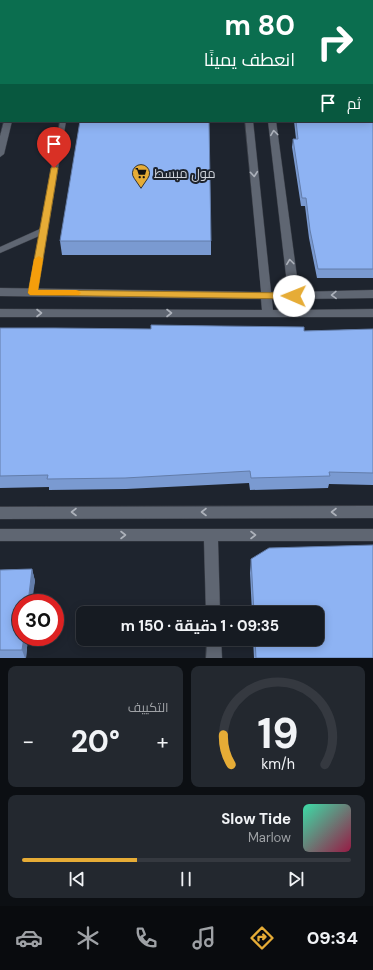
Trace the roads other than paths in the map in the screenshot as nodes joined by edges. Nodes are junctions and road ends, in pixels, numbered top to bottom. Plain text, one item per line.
1 (8, 122) edge
2 (63, 122) edge
3 (249, 122) edge
4 (272, 122) edge
5 (1, 143) edge
6 (0, 154) edge
7 (43, 231) junction
8 (0, 250) edge
9 (0, 292) edge
10 (33, 293) junction
11 (373, 294) edge
12 (266, 295) junction
13 (294, 296) junction
14 (0, 312) edge
15 (373, 313) edge
16 (268, 314) junction
17 (291, 314) junction
18 (373, 512) edge
19 (0, 513) edge
20 (0, 535) edge
21 (211, 535) junction
22 (373, 535) edge
23 (213, 606) edge
24 (214, 646) edge
25 (214, 658) edge

1 - 5 street
2 - 7 lane
3 -> 12 street
13 -> 4 street
5 - 6 street
7 - 8 lane
7 - 10 lane
9 - 10 street
10 - 12 street
11 -> 13 street
12 - 13 street
12 - 16 street
13 - 17 street
14 -> 16 street
15 - 17 street
16 - 17 street
18 -> 19 street
20 -> 21 street
21 -> 22 street
21 - 23 street
24 - 25 street

